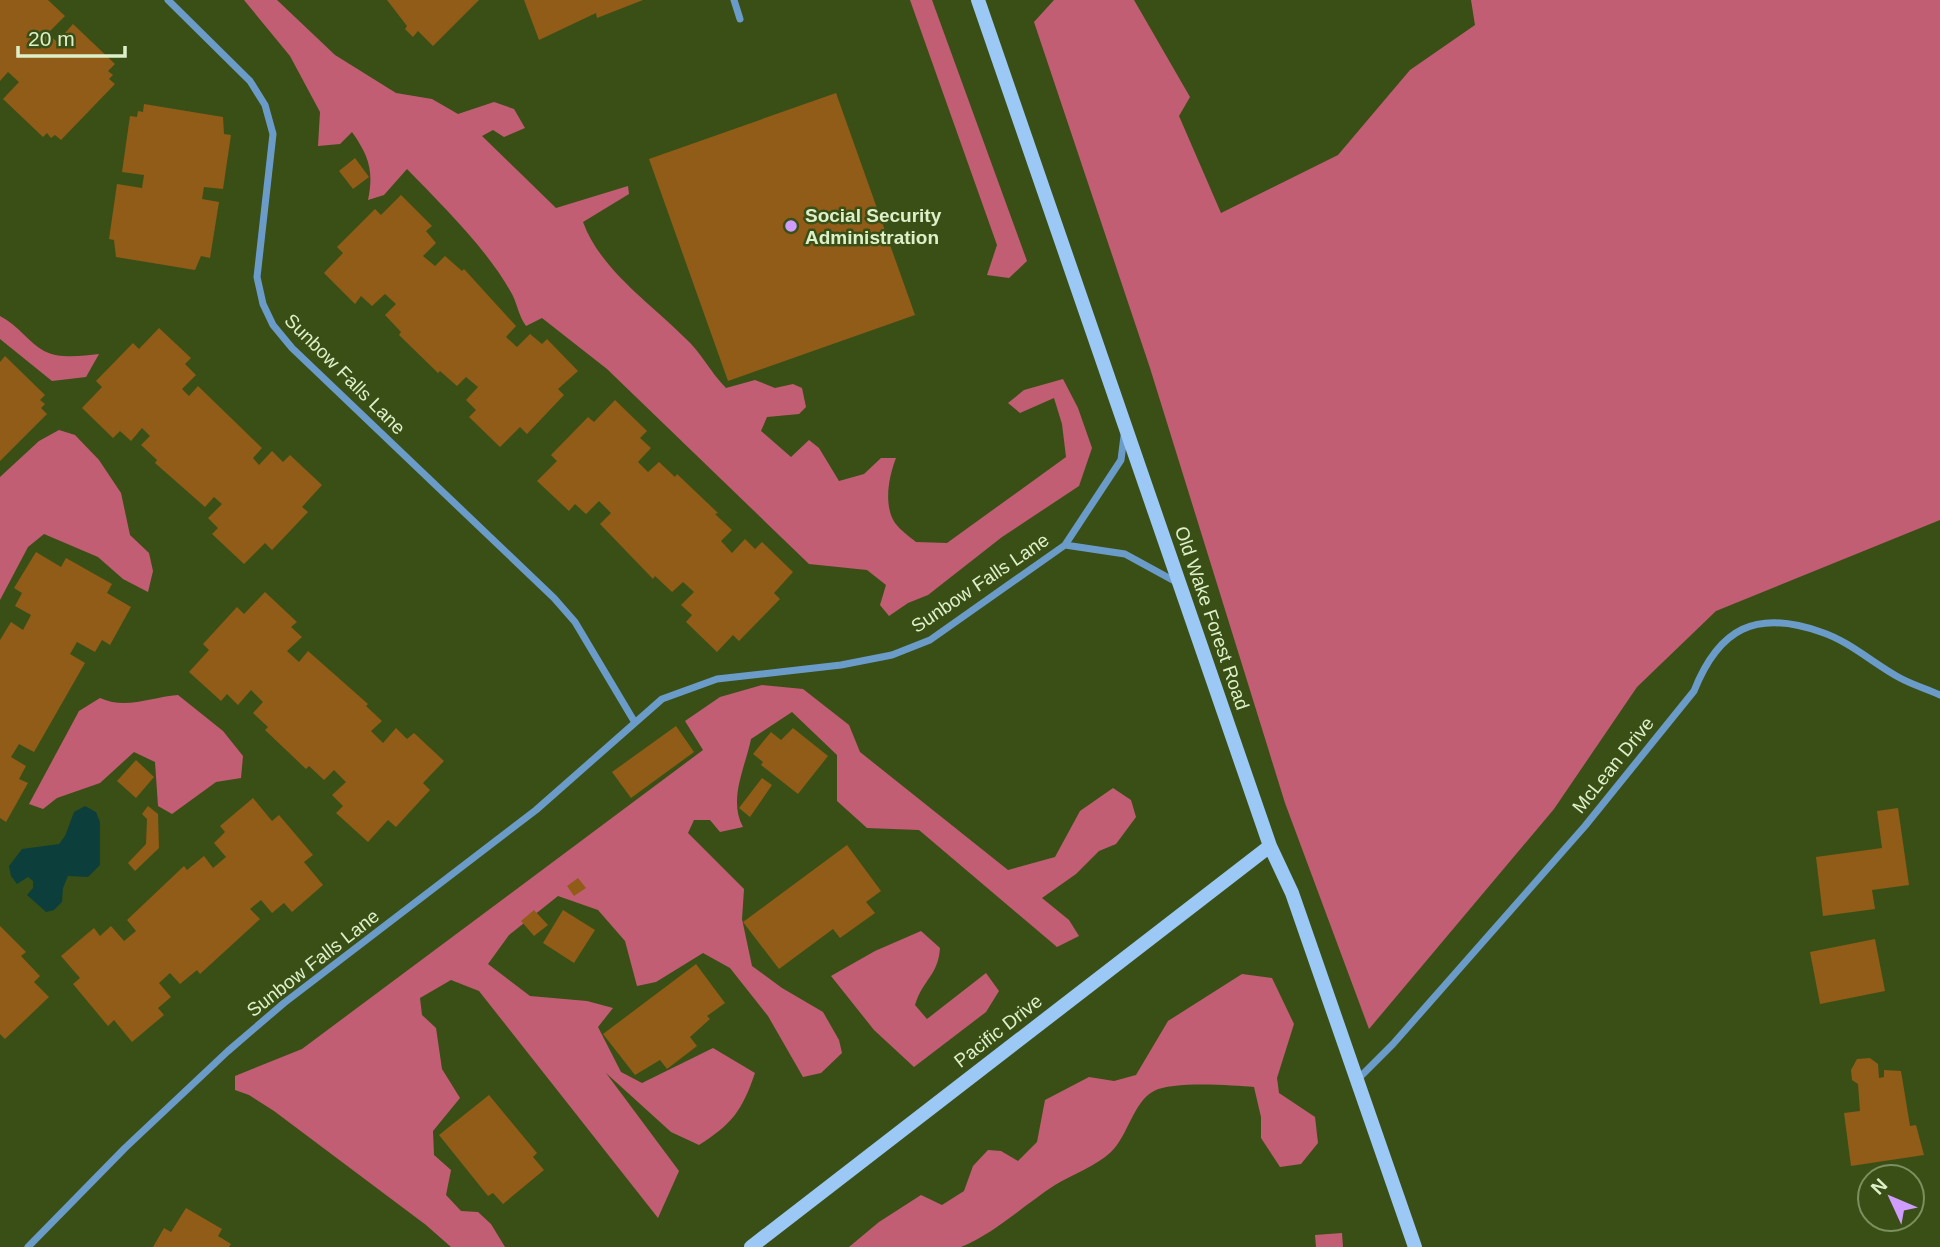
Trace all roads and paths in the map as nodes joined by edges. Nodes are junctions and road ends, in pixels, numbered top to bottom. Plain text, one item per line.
1 (167, 0) edge
2 (734, 0) edge
3 (978, 0) edge
4 (740, 19) dead end
5 (1126, 428) junction
6 (1065, 545) junction
7 (1179, 583) junction
8 (1940, 695) edge
9 (634, 721) junction
10 (1270, 846) junction
11 (1357, 1080) junction
12 (28, 1247) edge
13 (751, 1247) edge
14 (1416, 1247) edge

1 - 9 street, Sunbow Falls Lane
2 - 4 street
3 - 5 street, Old Wake Forest Road
5 - 6 street, Sunbow Falls Lane
5 - 7 street, Old Wake Forest Road
6 - 7 street, Sunbow Falls Lane
6 - 9 street, Sunbow Falls Lane
7 - 10 street, Old Wake Forest Road
8 - 11 street, McLean Drive
9 - 12 street, Sunbow Falls Lane
10 - 11 street, Old Wake Forest Road
10 - 13 street, Pacific Drive
11 - 14 street, Old Wake Forest Road

